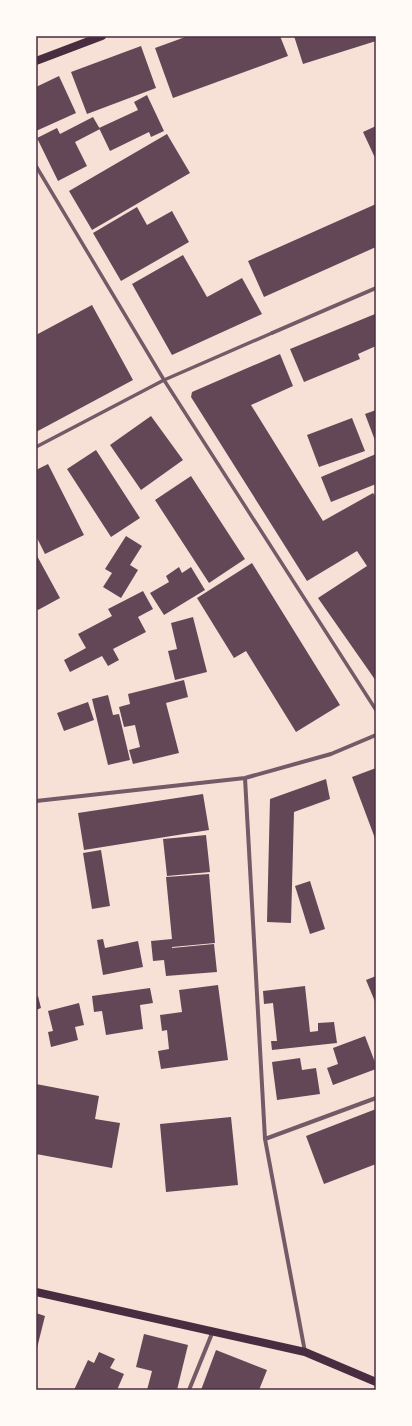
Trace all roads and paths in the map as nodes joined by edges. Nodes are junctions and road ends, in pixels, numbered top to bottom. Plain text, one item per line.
1 (102, 36) edge
2 (36, 61) edge
3 (36, 166) edge
4 (376, 288) edge
5 (272, 333) joint
6 (164, 380) junction
7 (36, 447) edge
8 (376, 710) edge
9 (376, 735) edge
10 (245, 778) junction
11 (36, 801) edge
12 (376, 1098) edge
13 (265, 1139) junction
14 (36, 1292) edge
15 (213, 1331) junction
16 (305, 1352) junction
17 (374, 1381) edge
18 (189, 1390) edge

1 - 2 main road
3 - 6 street
4 - 5 street
5 - 6 street
6 - 7 street
6 - 8 street
9 - 10 street
10 - 11 street
10 - 13 street
12 - 13 street
13 - 16 street
14 - 15 main road
15 - 16 main road
15 - 18 street
16 - 17 main road

